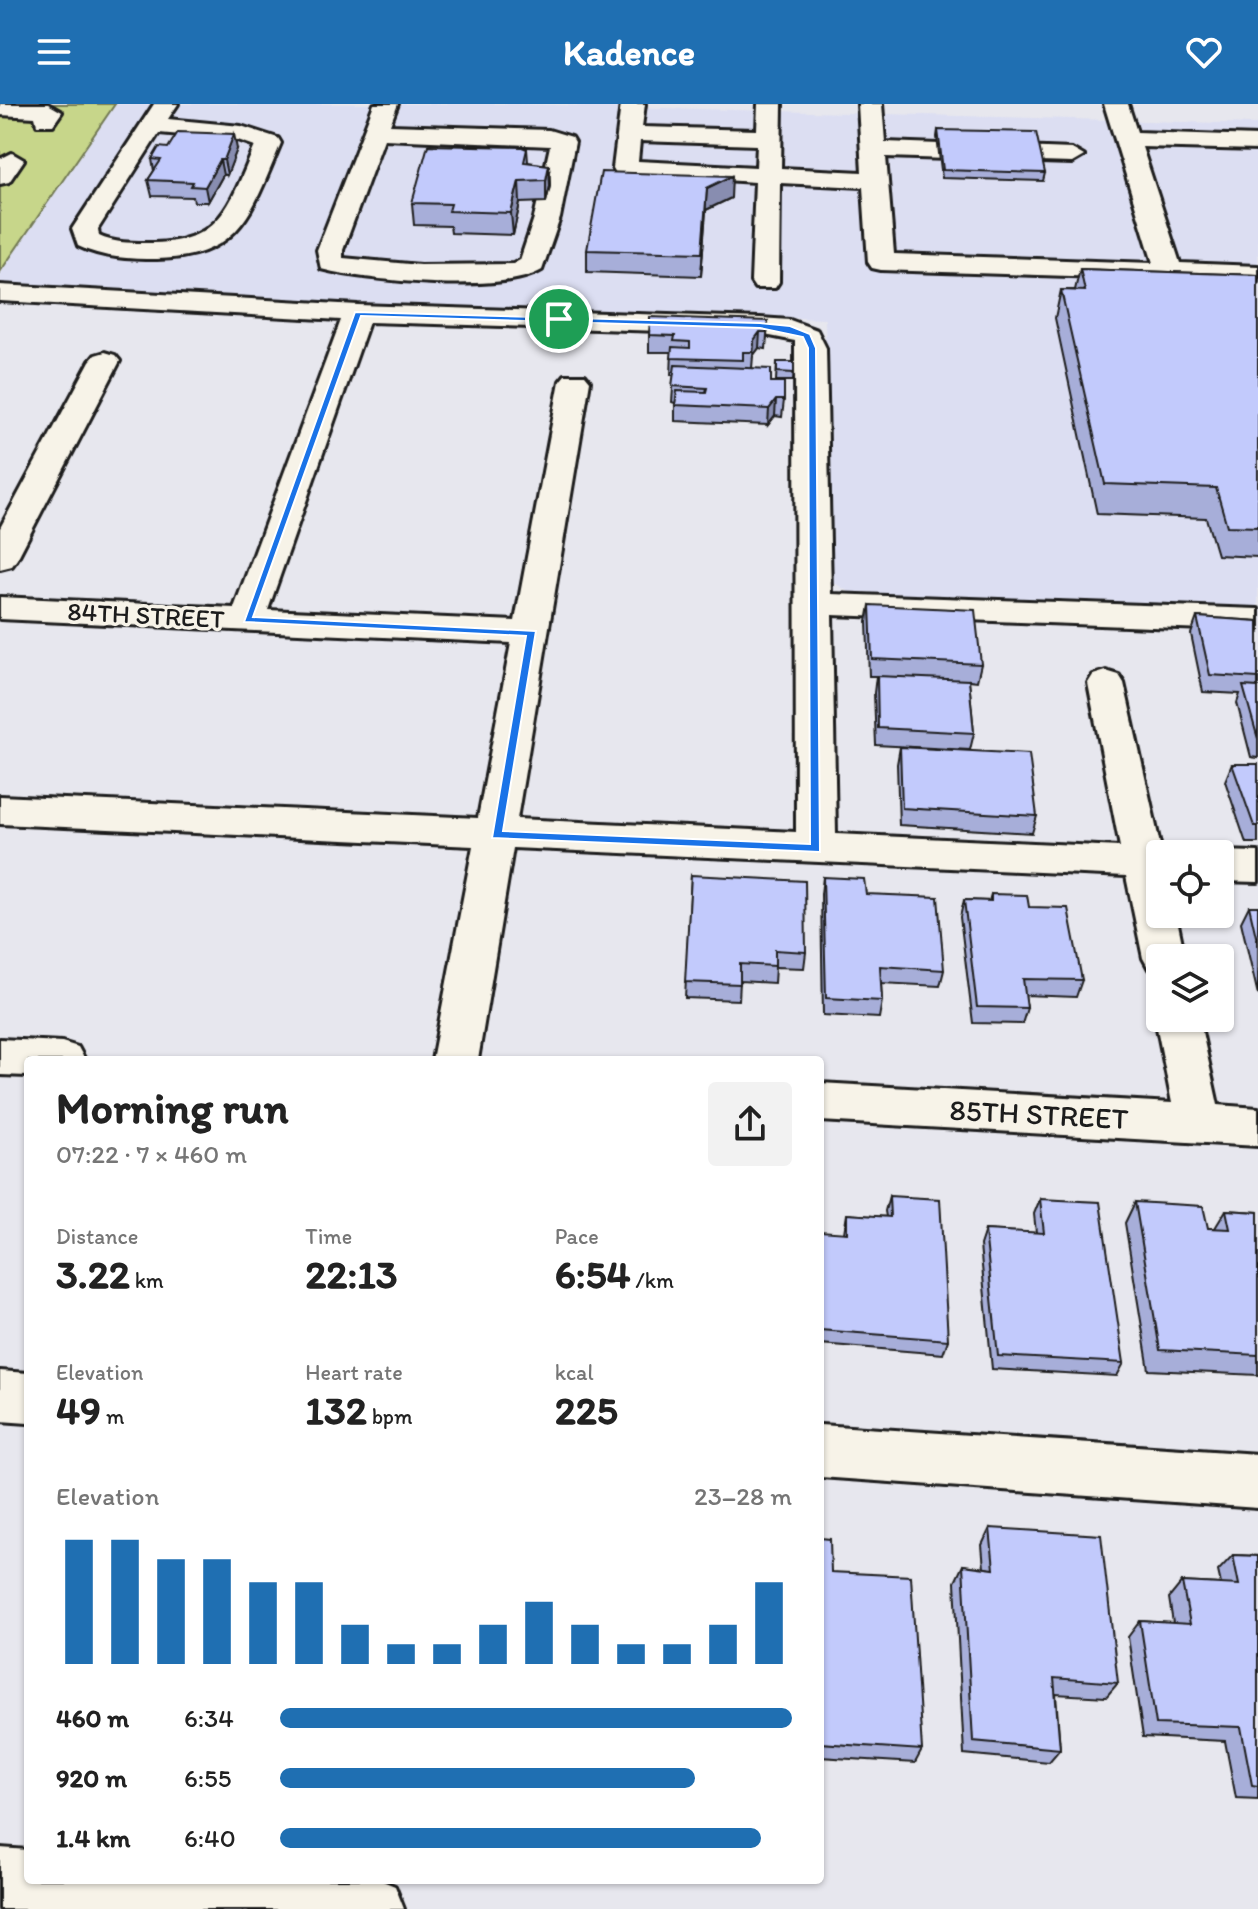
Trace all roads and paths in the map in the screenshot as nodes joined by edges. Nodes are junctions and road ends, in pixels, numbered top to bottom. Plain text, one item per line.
1 (386, 104) edge
2 (633, 104) edge
3 (770, 104) edge
4 (870, 104) edge
5 (1116, 104) edge
6 (0, 108) edge
7 (159, 115) edge
8 (45, 120) dead end
9 (375, 132) junction
10 (629, 134) junction
11 (769, 138) junction
12 (1127, 139) junction
13 (1258, 143) edge
14 (874, 149) junction
15 (1072, 156) dead end
16 (768, 175) junction
17 (876, 180) junction
18 (1169, 271) junction
19 (1258, 274) edge
20 (765, 282) dead end
21 (0, 293) edge
22 (358, 313) junction
23 (105, 361) dead end
24 (575, 381) dead end
25 (0, 559) edge
26 (814, 604) junction
27 (0, 608) edge
28 (247, 620) junction
29 (1258, 620) edge
30 (532, 633) junction
31 (1106, 683) dead end
32 (0, 810) edge
33 (496, 835) junction
34 (1146, 840) edge
35 (816, 849) junction
36 (1146, 863) edge
37 (1234, 866) edge
38 (1258, 867) edge
39 (1180, 1032) edge
40 (456, 1056) edge
41 (0, 1057) edge
42 (24, 1058) edge
43 (824, 1102) edge
44 (1199, 1123) junction
45 (1258, 1127) edge
46 (0, 1396) edge
47 (24, 1398) edge
48 (824, 1451) edge
49 (1258, 1481) edge
50 (0, 1880) edge
51 (24, 1882) edge
52 (51, 1884) edge
53 (372, 1909) edge

1 - 9 street
2 - 10 street
3 - 11 street
4 - 14 street
5 - 12 street
6 - 8 street
7 - 7 street
9 - 9 street
10 - 11 street
10 - 16 street
11 - 16 street
12 - 13 street
12 - 18 street
14 - 15 street
14 - 17 street
16 - 17 street
16 - 20 street
17 - 18 street
18 - 19 street
21 - 22 street
22 - 26 street
22 - 28 street
23 - 25 street
24 - 30 street
26 - 29 street
26 - 35 street
27 - 28 street, 84TH STREET
28 - 30 street, 84TH STREET
30 - 33 street
31 - 34 street
32 - 33 street
33 - 35 street
33 - 40 street
35 - 36 street
37 - 38 street
39 - 44 street
41 - 42 street
43 - 44 street, 85TH STREET
44 - 45 street, 85TH STREET
46 - 47 street
48 - 49 street
50 - 51 street
52 - 53 street

